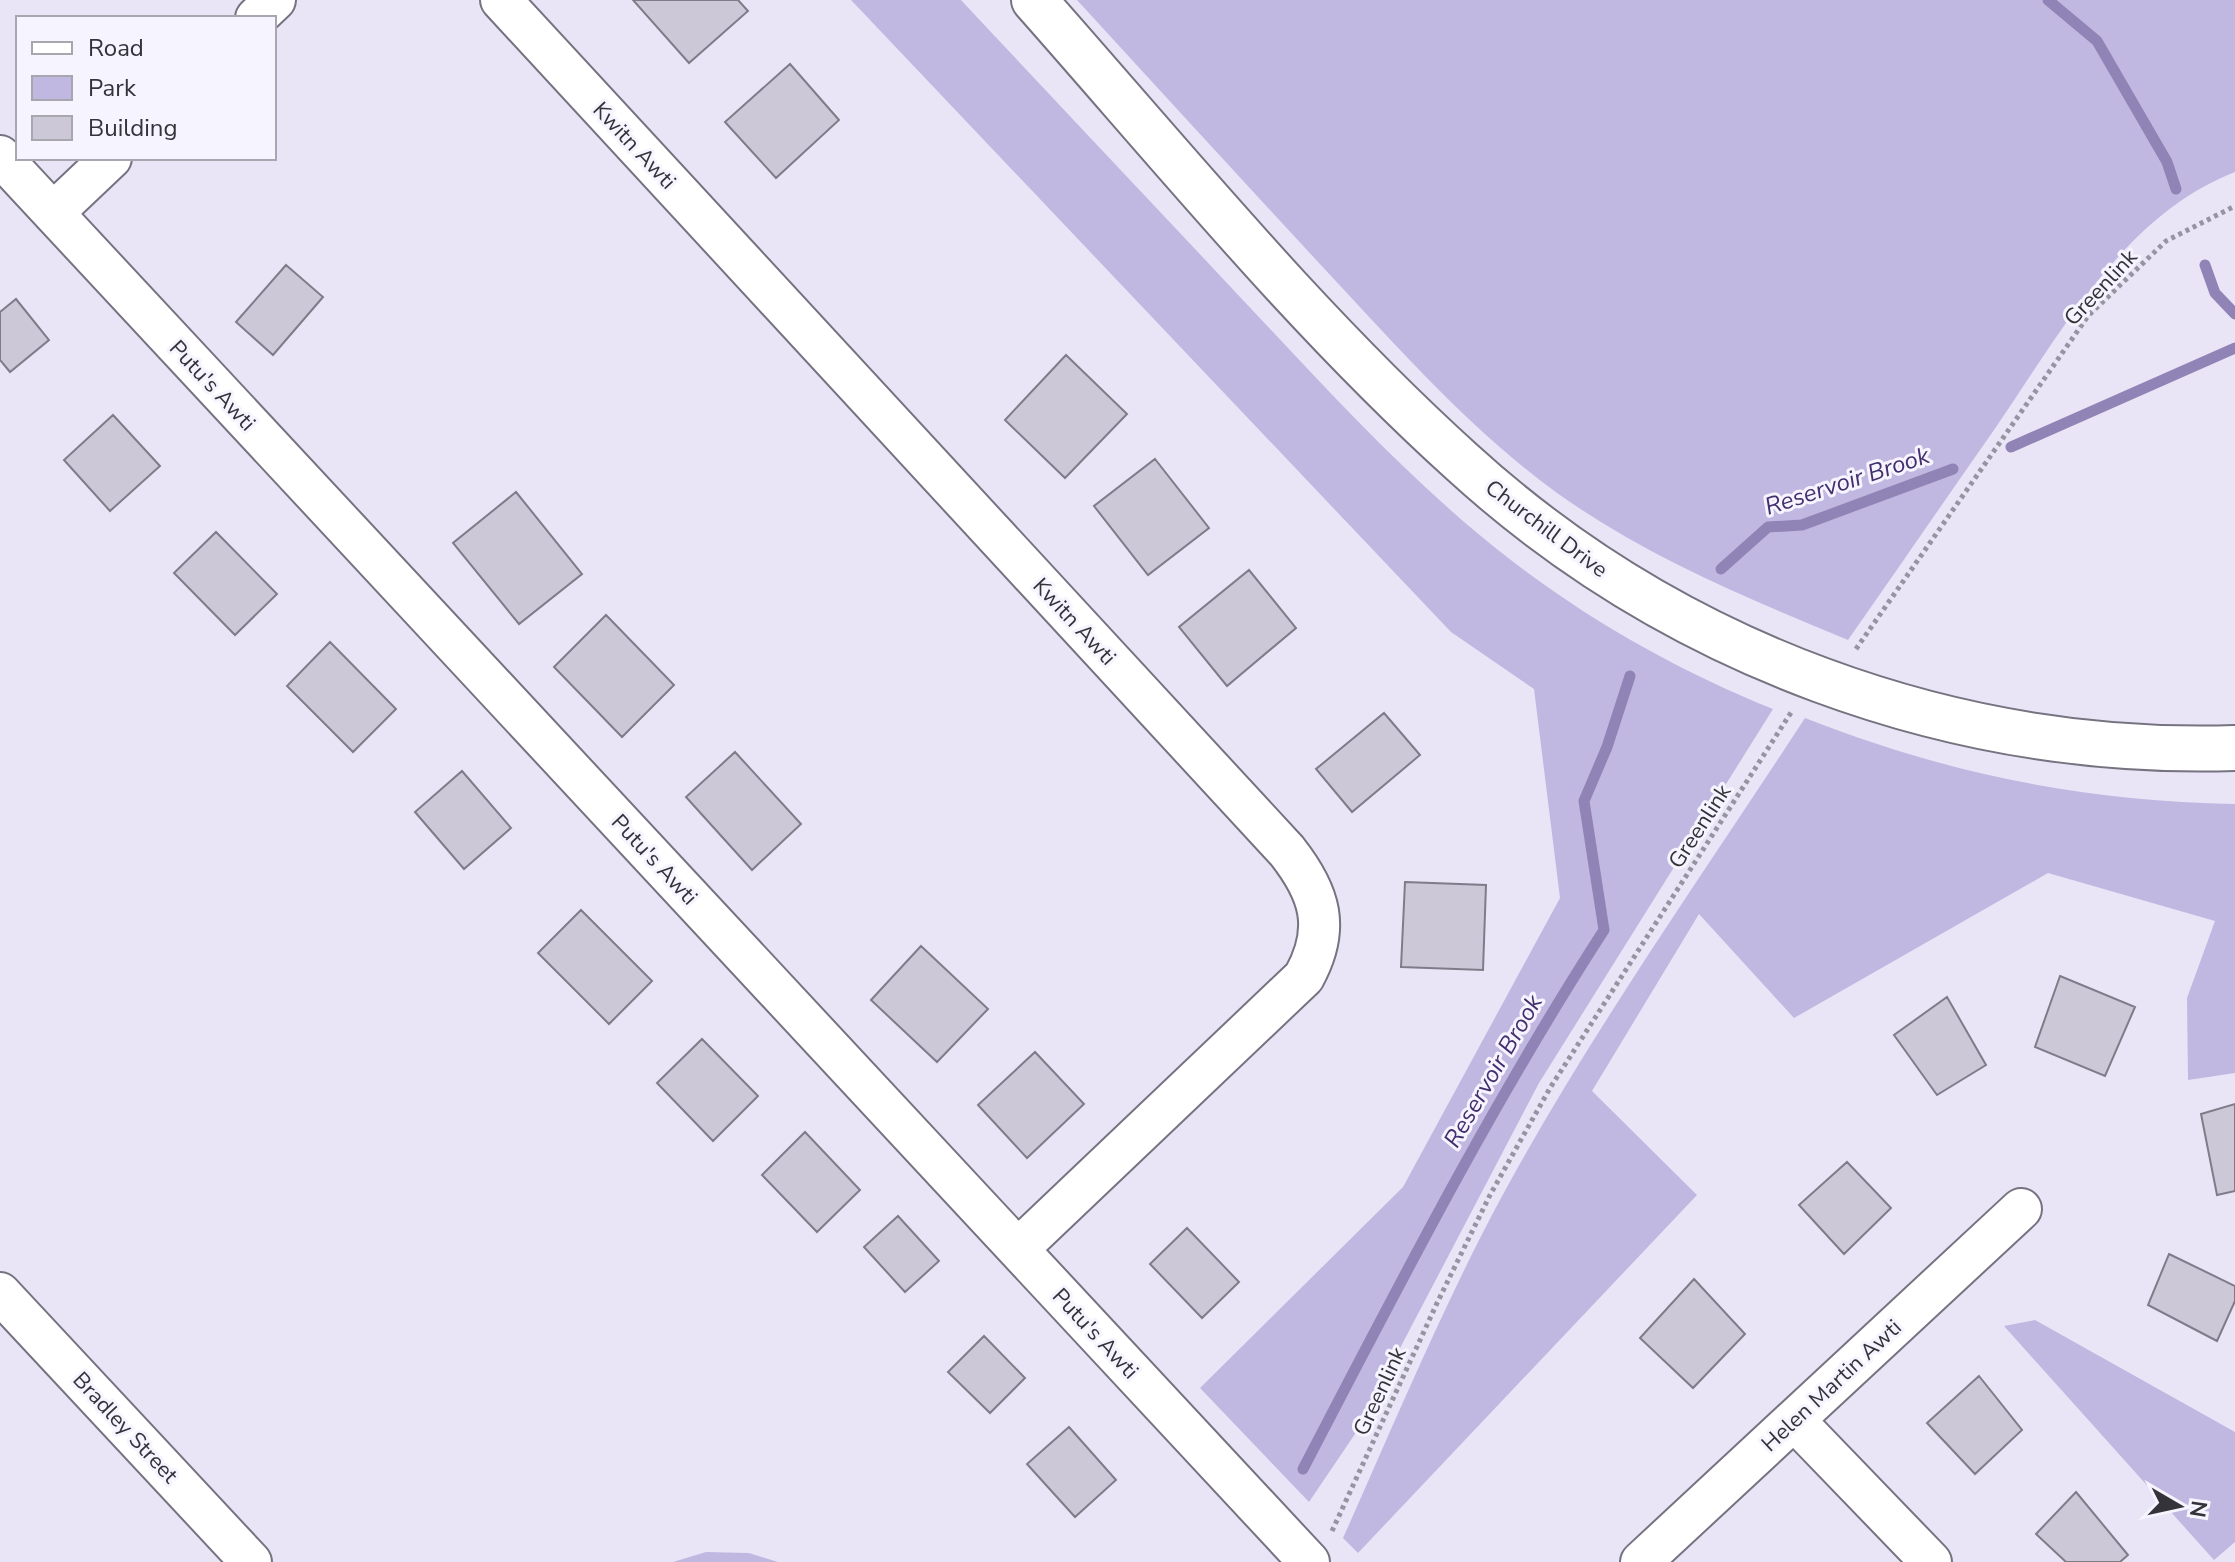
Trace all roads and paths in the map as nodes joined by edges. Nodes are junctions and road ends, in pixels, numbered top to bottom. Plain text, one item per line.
1 (275, 0) edge
2 (501, 0) edge
3 (1034, 0) edge
4 (258, 16) edge
5 (0, 156) edge
6 (109, 160) edge
7 (2235, 206) edge
8 (53, 213) junction
9 (1821, 683) junction
10 (2235, 748) edge
11 (2021, 1209) dead end
12 (1018, 1249) junction
13 (0, 1293) edge
14 (1794, 1420) junction
15 (1320, 1548) edge
16 (251, 1562) edge
17 (1641, 1562) edge
18 (1931, 1562) edge

1 - 4 street
2 - 12 street, Kwitn Awti
3 - 9 main road, Churchill Drive
5 - 8 street, Putu's Awti
6 - 8 street
7 - 9 path, Greenlink
8 - 12 street, Putu's Awti
9 - 10 main road, Churchill Drive
9 - 15 path, Greenlink
11 - 14 street, Helen Martin Awti
12 - 15 street, Putu's Awti
13 - 16 street, Bradley Street
14 - 17 street, Helen Martin Awti
14 - 18 street

